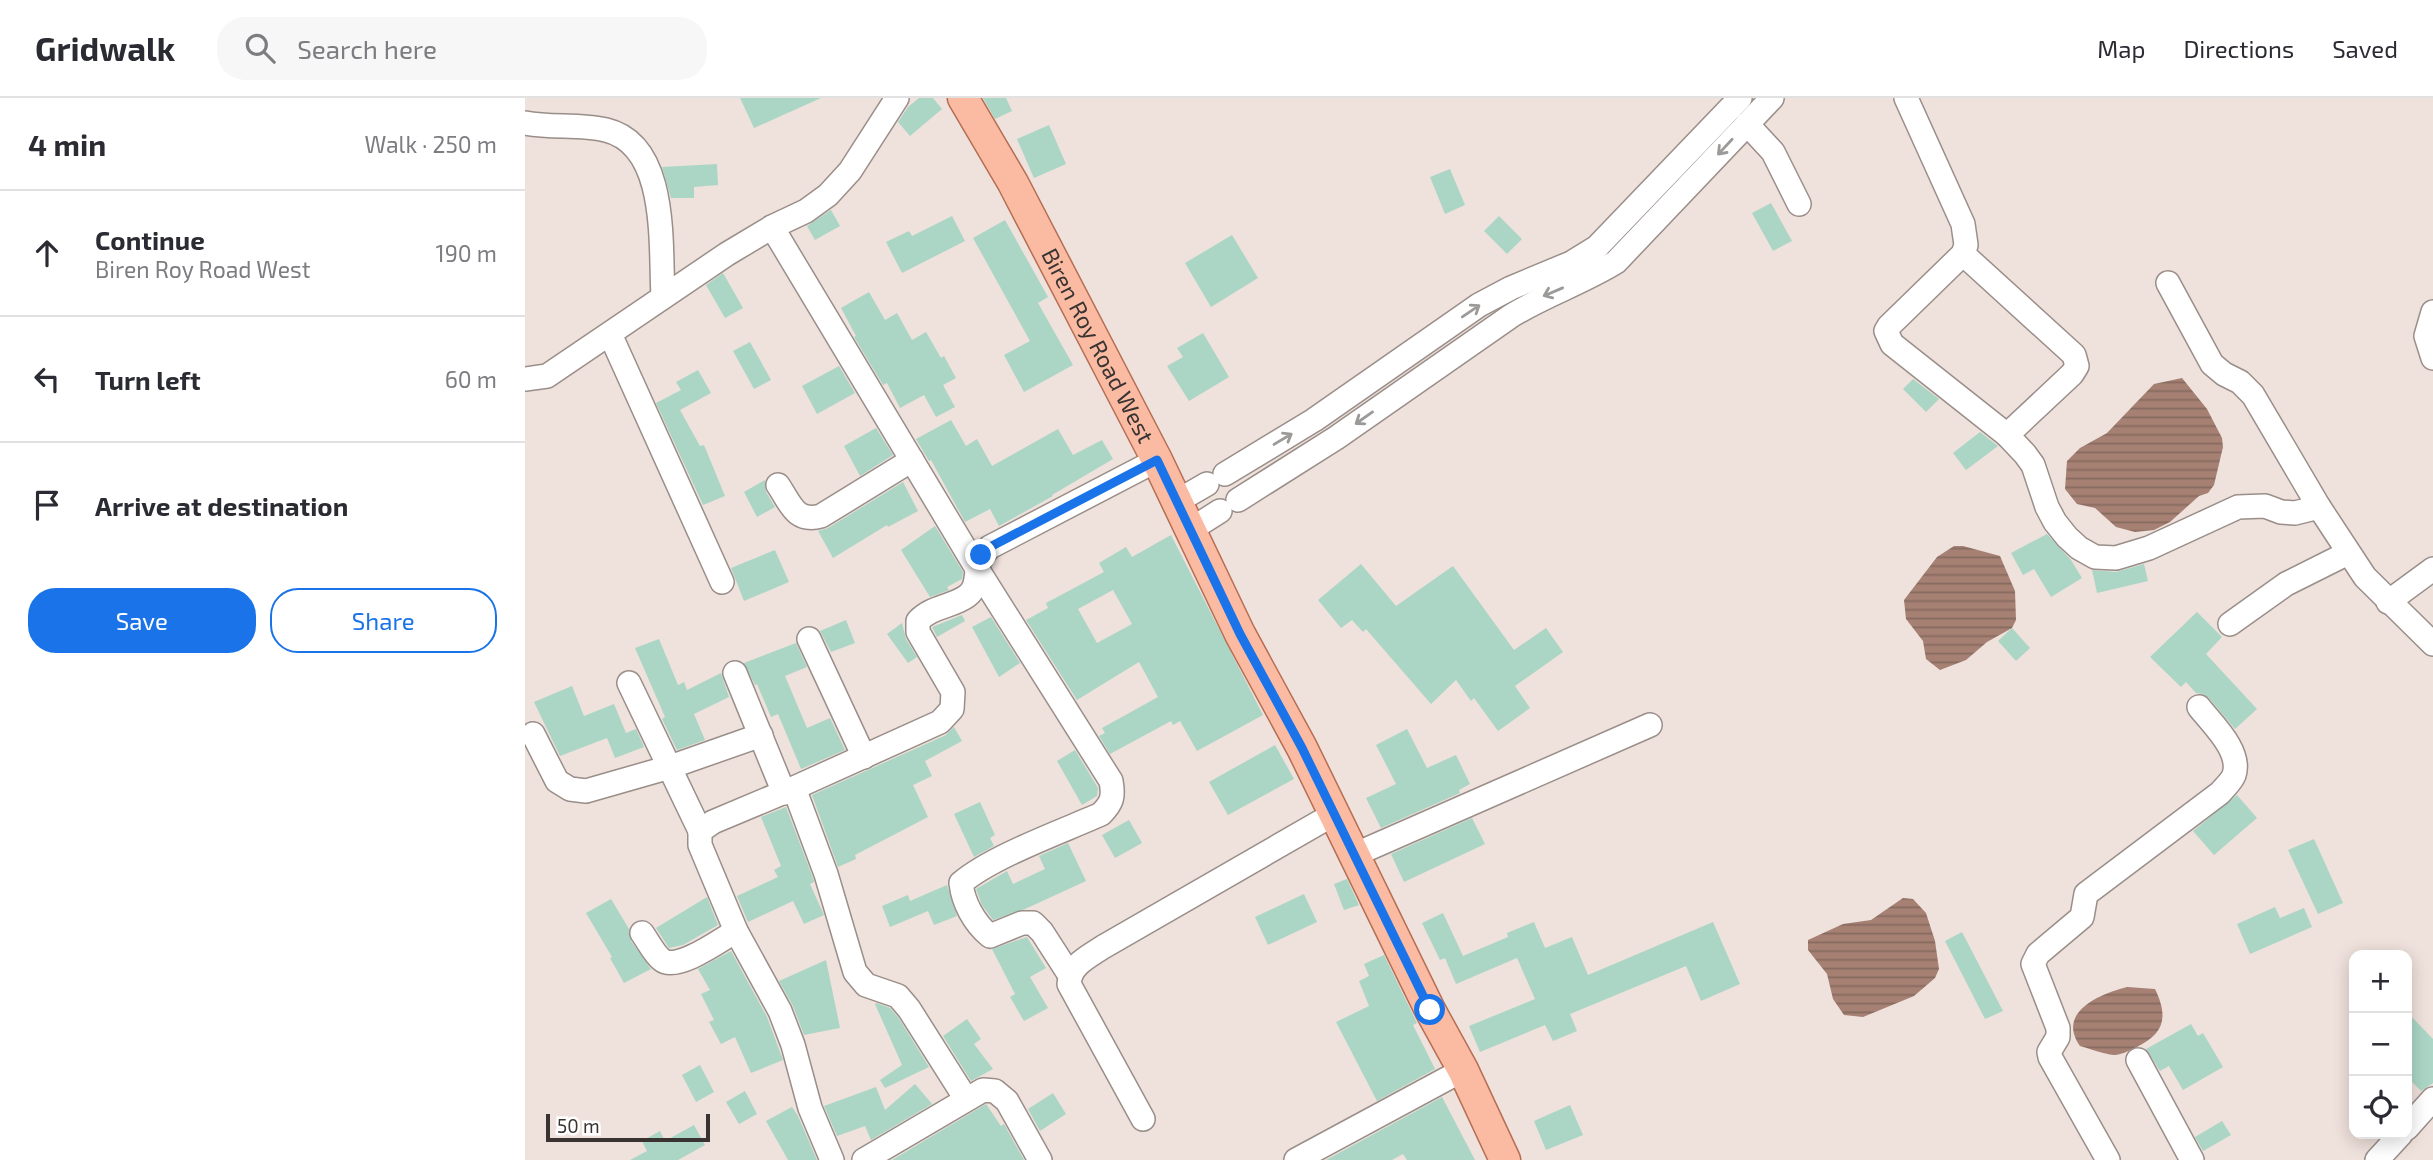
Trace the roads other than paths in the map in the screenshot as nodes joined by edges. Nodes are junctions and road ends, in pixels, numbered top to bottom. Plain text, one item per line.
1 (897, 98) edge
2 (963, 98) edge
3 (1740, 98) edge
4 (1772, 98) edge
5 (1906, 98) edge
6 (525, 123) edge
7 (1747, 124) junction
8 (1799, 204) dead end
9 (772, 227) junction
10 (1963, 254) junction
11 (2168, 283) dead end
12 (663, 297) junction
13 (2433, 312) edge
14 (610, 334) junction
15 (2433, 358) edge
16 (525, 379) edge
17 (2007, 435) junction
18 (912, 460) junction
19 (1157, 460) junction
20 (778, 485) dead end
21 (1177, 502) junction
22 (2319, 507) junction
23 (1190, 530) junction
24 (2348, 553) junction
25 (976, 567) junction
26 (2433, 569) edge
27 (722, 582) dead end
28 (2388, 602) junction
29 (2230, 624) dead end
30 (809, 639) dead end
31 (2433, 644) edge
32 (735, 673) dead end
33 (629, 683) dead end
34 (2199, 707) dead end
35 (1650, 725) dead end
36 (533, 734) dead end
37 (761, 735) junction
38 (864, 757) junction
39 (670, 767) junction
40 (789, 791) junction
41 (1333, 814) junction
42 (700, 831) junction
43 (1354, 855) junction
44 (736, 931) junction
45 (642, 933) dead end
46 (1069, 974) junction
47 (2138, 1060) dead end
48 (1463, 1070) junction
49 (966, 1099) junction
50 (2433, 1099) edge
51 (1143, 1119) dead end
52 (2412, 1122) edge
53 (2396, 1139) edge
54 (822, 1156) edge
55 (864, 1160) edge
56 (1039, 1160) edge
57 (1296, 1160) edge
58 (1505, 1160) edge
59 (2108, 1160) edge
60 (2192, 1160) edge
61 (2377, 1160) edge

1 - 9 street
2 - 19 main road, Biren Roy Road West
21 -> 3 street
4 - 7 street
5 - 10 street
6 - 12 street
7 - 8 street
7 -> 23 street
9 - 12 street
9 - 18 street
10 - 17 street
10 - 17 street
11 - 22 street
12 - 14 street
13 - 15 street
14 - 16 street
14 - 27 street
17 - 22 street
18 - 20 street
18 - 25 street
19 - 21 main road, Biren Roy Road West
19 - 25 street
21 - 23 main road, Biren Roy Road West
22 - 24 street
23 - 41 main road, Biren Roy Road West
24 - 28 street
24 - 29 street
25 - 38 street
25 - 46 street
26 - 28 street
28 - 31 street
30 - 38 street
32 - 37 street
33 - 39 street
34 - 59 street
35 - 43 street
36 - 39 street
37 - 39 street
37 - 40 street
38 - 40 street
39 - 42 street
40 - 42 street
40 - 49 street
41 - 43 main road, Biren Roy Road West
41 - 46 street
42 - 44 street
43 - 48 main road, Biren Roy Road West
44 - 45 street
44 - 54 street
46 - 51 street
47 - 60 street
48 - 57 street
48 - 58 main road, Biren Roy Road West
49 - 55 street
49 - 56 street
50 - 52 street
53 - 61 street

